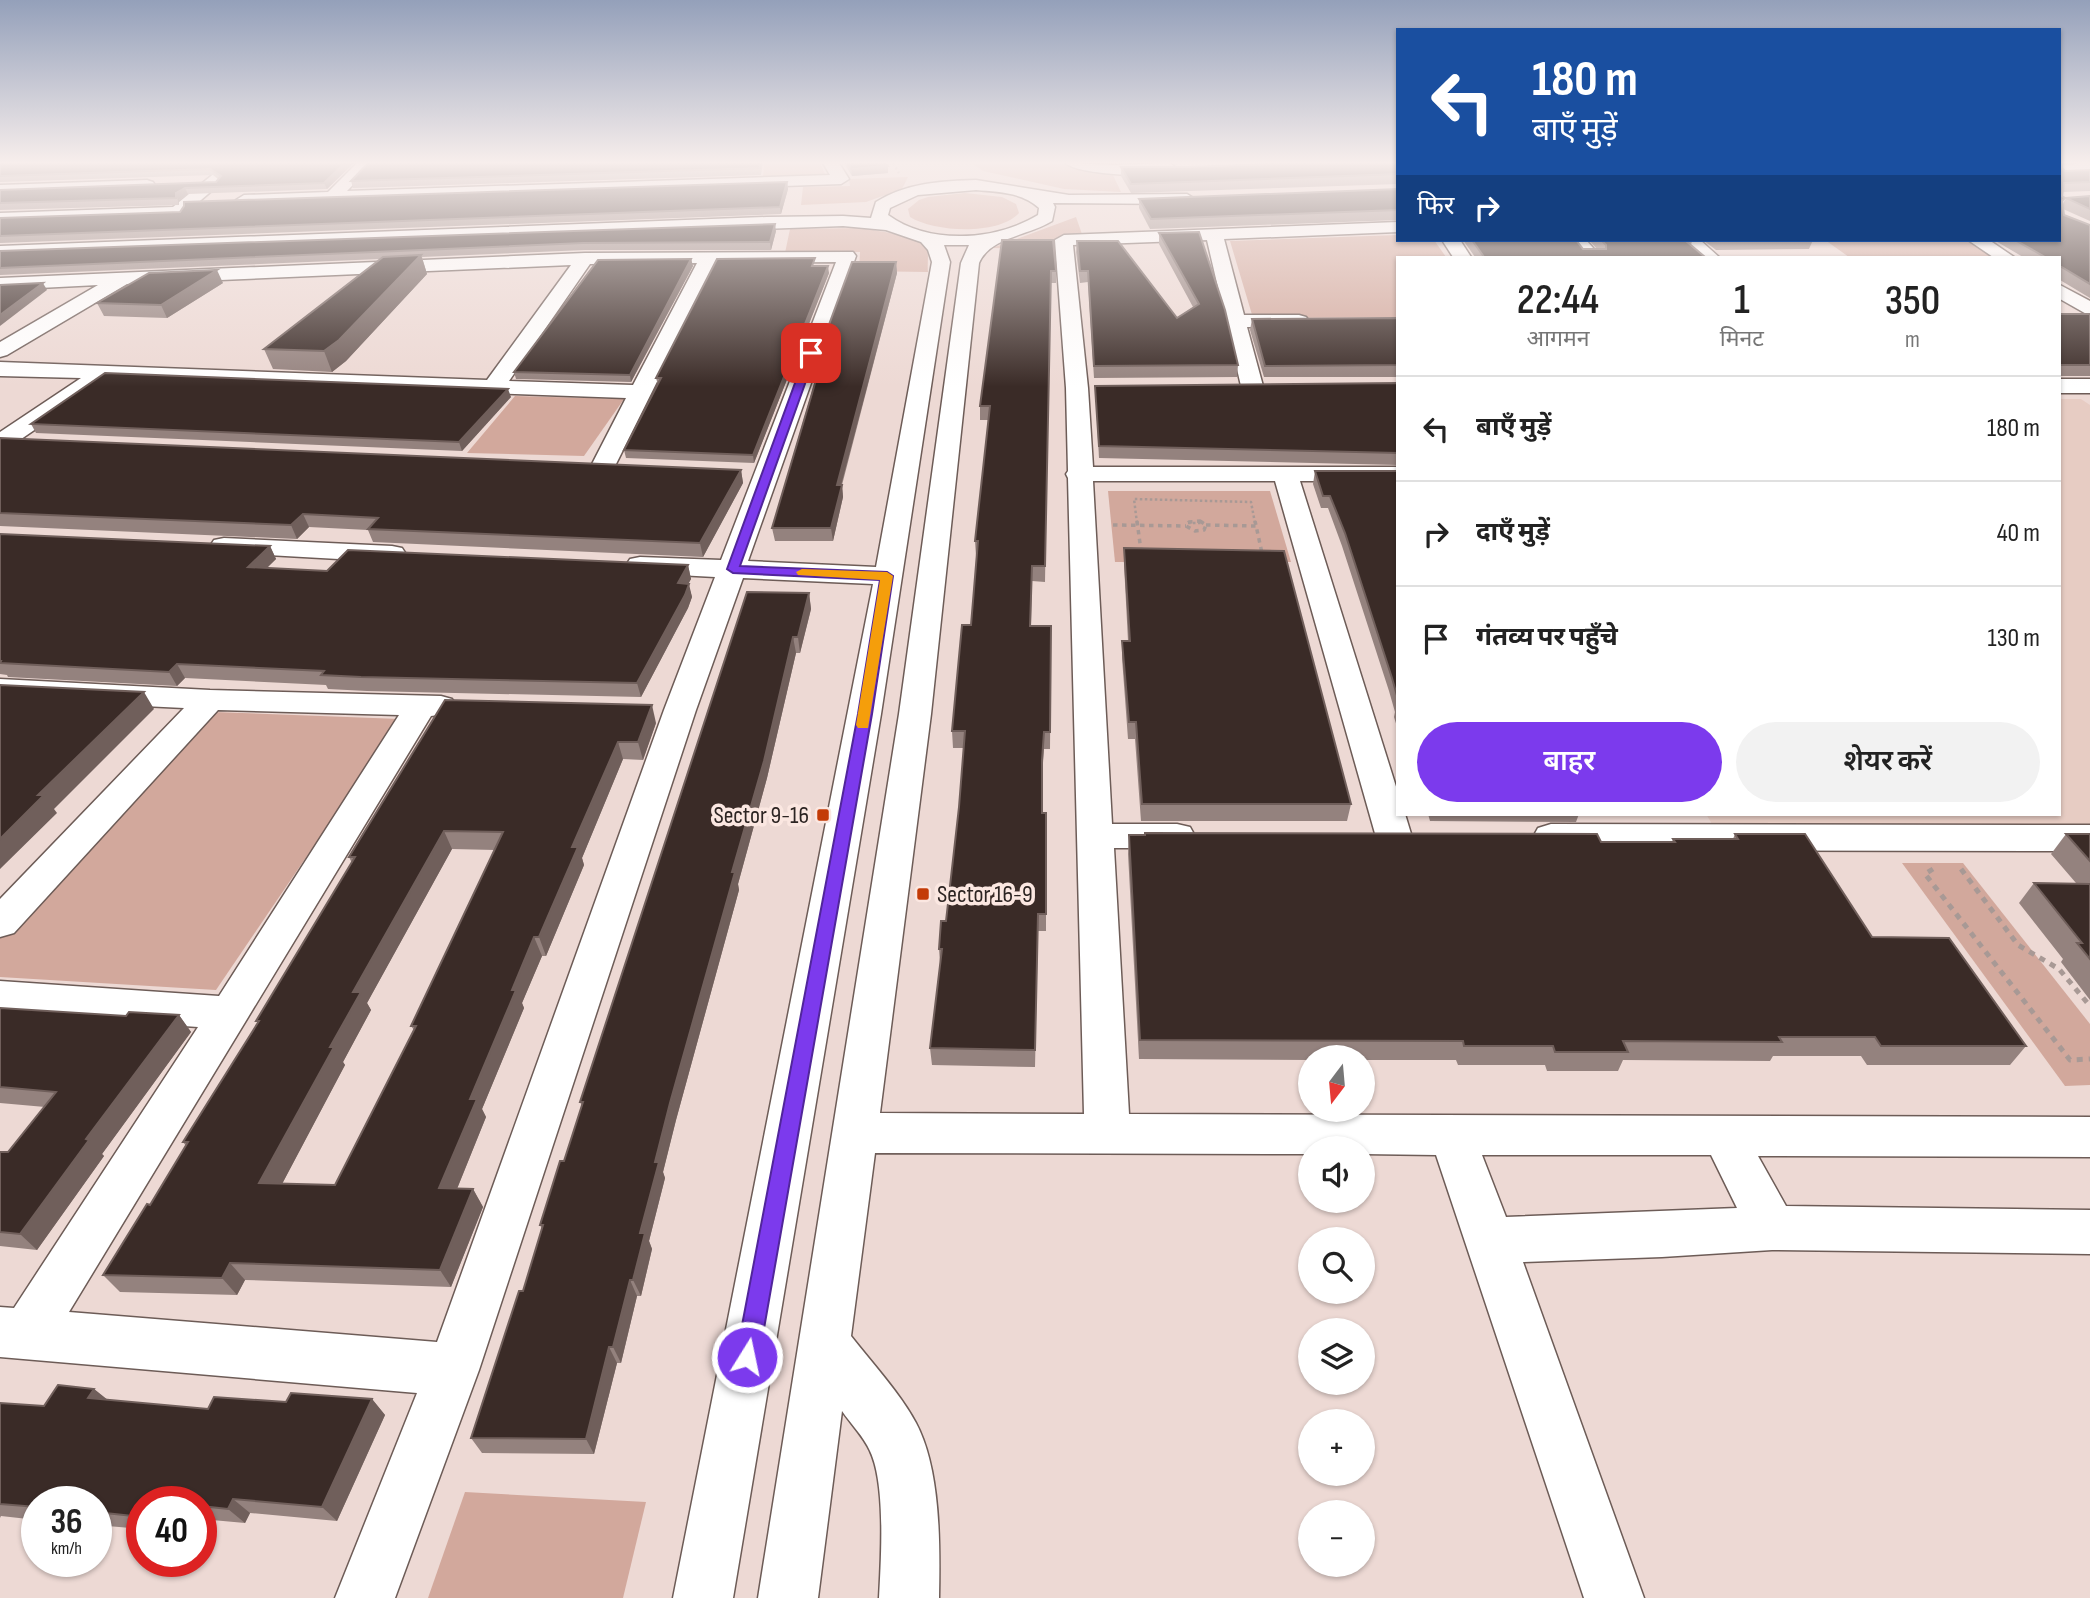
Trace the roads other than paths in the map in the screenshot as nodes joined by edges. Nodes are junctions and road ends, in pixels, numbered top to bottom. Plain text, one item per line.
1 (926, 237) edge
2 (147, 238) edge
3 (243, 238) edge
4 (280, 238) edge
5 (932, 238) edge
6 (987, 238) edge
7 (993, 238) edge
8 (1125, 238) edge
9 (1215, 238) edge
10 (142, 242) junction
11 (1579, 242) edge
12 (1692, 242) edge
13 (1980, 242) edge
14 (0, 243) edge
15 (0, 251) edge
16 (1591, 256) edge
17 (1709, 256) edge
18 (2003, 256) edge
19 (709, 258) junction
20 (585, 259) junction
21 (123, 279) junction
22 (0, 284) edge
23 (2061, 292) edge
24 (2090, 310) edge
25 (2061, 316) edge
26 (2090, 316) edge
27 (1317, 320) edge
28 (1236, 321) junction
29 (1, 354) edge
30 (107, 371) junction
31 (1252, 386) junction
32 (1279, 386) edge
33 (2061, 386) edge
34 (493, 387) junction
35 (1225, 387) edge
36 (2088, 388) edge
37 (642, 392) junction
38 (2, 442) edge
39 (45, 443) edge
40 (575, 465) edge
41 (603, 466) junction
42 (631, 467) edge
43 (739, 472) edge
44 (766, 474) junction
45 (1078, 474) junction
46 (1285, 474) junction
47 (1396, 474) edge
48 (194, 545) edge
49 (417, 555) edge
50 (611, 564) edge
51 (733, 569) junction
52 (887, 576) junction
53 (0, 689) edge
54 (210, 700) junction
55 (421, 705) junction
56 (475, 706) edge
57 (1691, 825) edge
58 (1093, 836) junction
59 (1216, 836) edge
60 (1394, 837) edge
61 (1518, 837) edge
62 (2090, 838) edge
63 (0, 923) edge
64 (0, 997) edge
65 (230, 1013) junction
66 (855, 1133) junction
67 (1107, 1134) junction
68 (1452, 1135) junction
69 (1724, 1136) junction
70 (2090, 1138) edge
71 (1772, 1228) junction
72 (2090, 1232) edge
73 (1491, 1240) junction
74 (13, 1333) edge
75 (825, 1343) junction
76 (453, 1370) junction
77 (365, 1598) edge
78 (703, 1598) edge
79 (788, 1598) edge
80 (909, 1598) edge
81 (1614, 1598) edge

1 - 52 street
2 - 10 street
3 - 10 street
4 - 10 street
5 - 6 street
7 - 66 street
8 - 45 street
9 - 28 street
10 - 14 street
10 - 15 street
11 - 16 street
12 - 17 street
13 - 18 street
19 - 20 street
19 - 37 street
19 - 44 street
20 - 21 street
20 - 34 street
21 - 22 street
21 - 29 street
23 - 24 street
25 - 26 street
27 - 28 street
28 - 31 street
29 - 30 street
30 - 34 street
30 - 38 street
31 - 32 street
31 - 35 street
33 - 36 street
34 - 37 street
37 - 41 street
38 - 39 street
40 - 41 street
41 - 42 street
43 - 44 street
44 - 51 street
45 - 46 street
45 - 58 street
46 - 47 street
46 - 60 street
48 - 49 street
50 - 51 street
51 - 52 street
51 - 76 street
52 - 78 street
53 - 54 street
54 - 55 street
54 - 63 street
55 - 56 street
55 - 65 street
57 - 61 street
57 - 62 street
58 - 59 street
58 - 67 street
64 - 65 street
65 - 74 street
66 - 67 street
66 - 75 street
67 - 68 street
68 - 69 street
68 - 73 street
69 - 70 street
69 - 71 street
71 - 72 street
71 - 73 street
73 - 81 street
74 - 76 street
75 - 79 street
75 - 80 street
76 - 77 street

